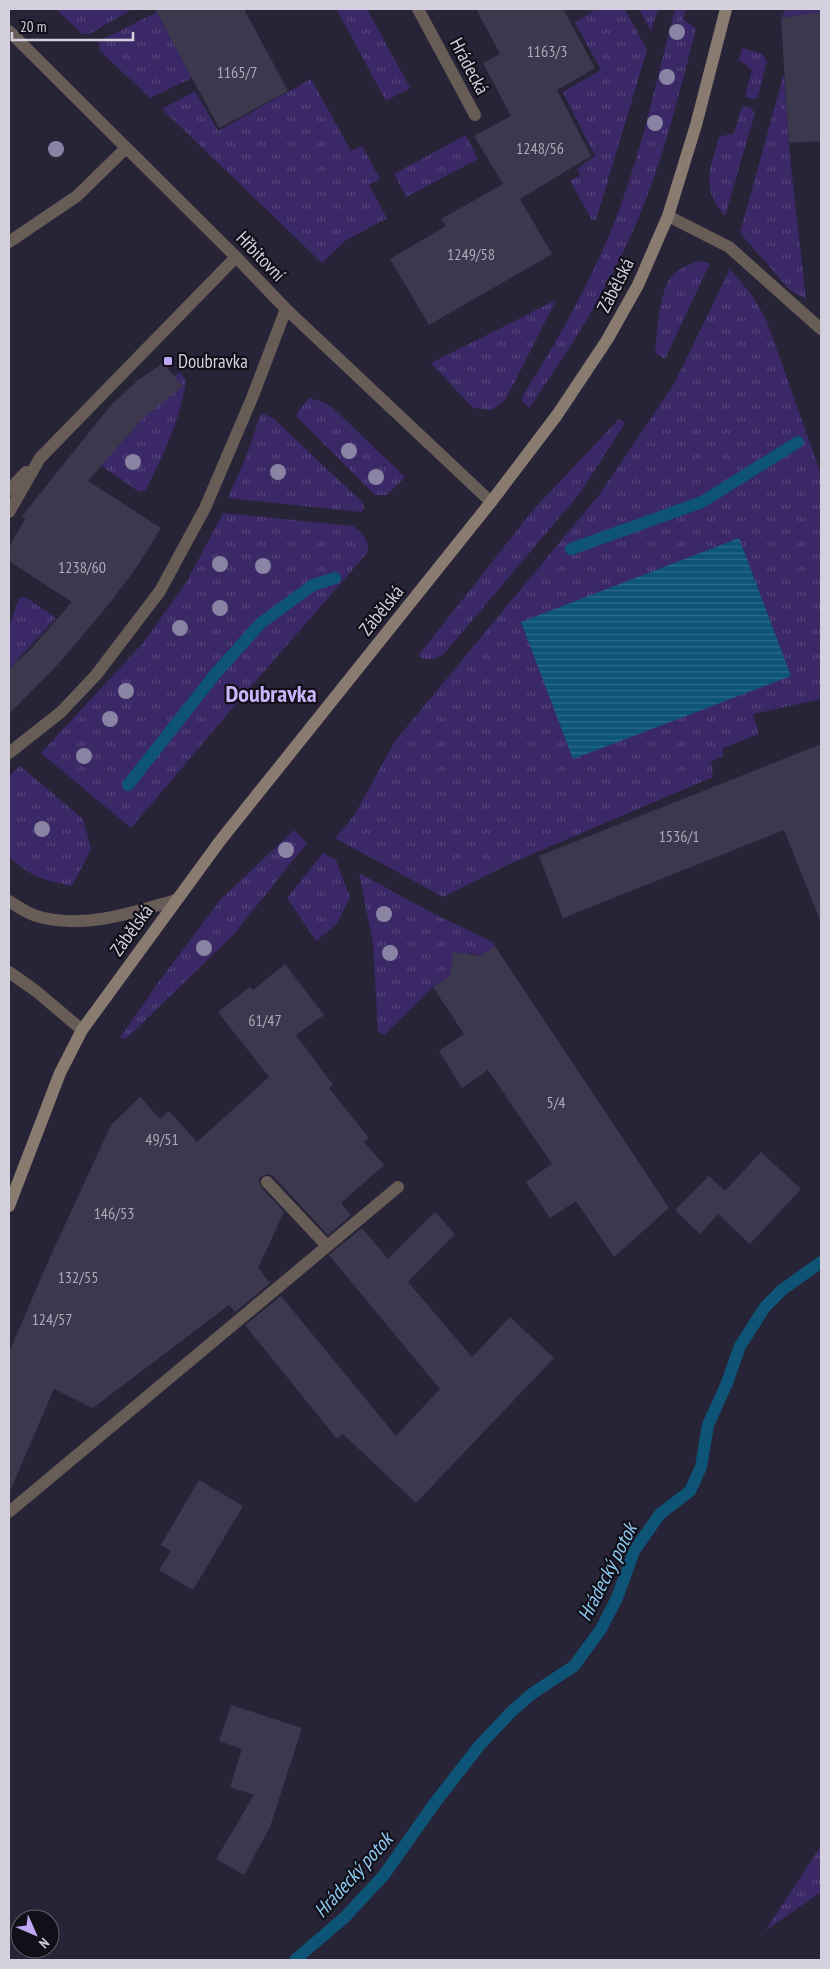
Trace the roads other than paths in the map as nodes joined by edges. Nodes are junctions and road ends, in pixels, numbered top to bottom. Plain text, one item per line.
1 (418, 9) edge
2 (726, 9) edge
3 (9, 31) edge
4 (475, 115) dead end
5 (126, 148) junction
6 (668, 216) junction
7 (9, 242) edge
8 (236, 257) junction
9 (286, 310) junction
10 (821, 329) edge
11 (40, 458) junction
12 (9, 490) edge
13 (491, 502) junction
14 (9, 512) edge
15 (9, 753) edge
16 (176, 900) junction
17 (9, 901) edge
18 (9, 972) edge
19 (82, 1030) junction
20 (267, 1182) dead end
21 (398, 1187) dead end
22 (9, 1206) edge
23 (327, 1246) junction
24 (9, 1512) edge

1 - 4 street, Hrádecká
2 - 6 main road, Zábělská
3 - 5 street, Hřbitovní
5 - 7 street
5 - 8 street, Hřbitovní
6 - 10 street
6 - 13 main road, Zábělská
8 - 9 street, Hřbitovní
8 - 11 street
9 - 13 street, Hřbitovní
9 - 15 street
11 - 12 street
11 - 14 street
13 - 16 main road, Zábělská
16 - 17 street
16 - 19 main road, Zábělská
18 - 19 street
19 - 22 main road, Zábělská
20 - 23 street
21 - 23 street
23 - 24 street

